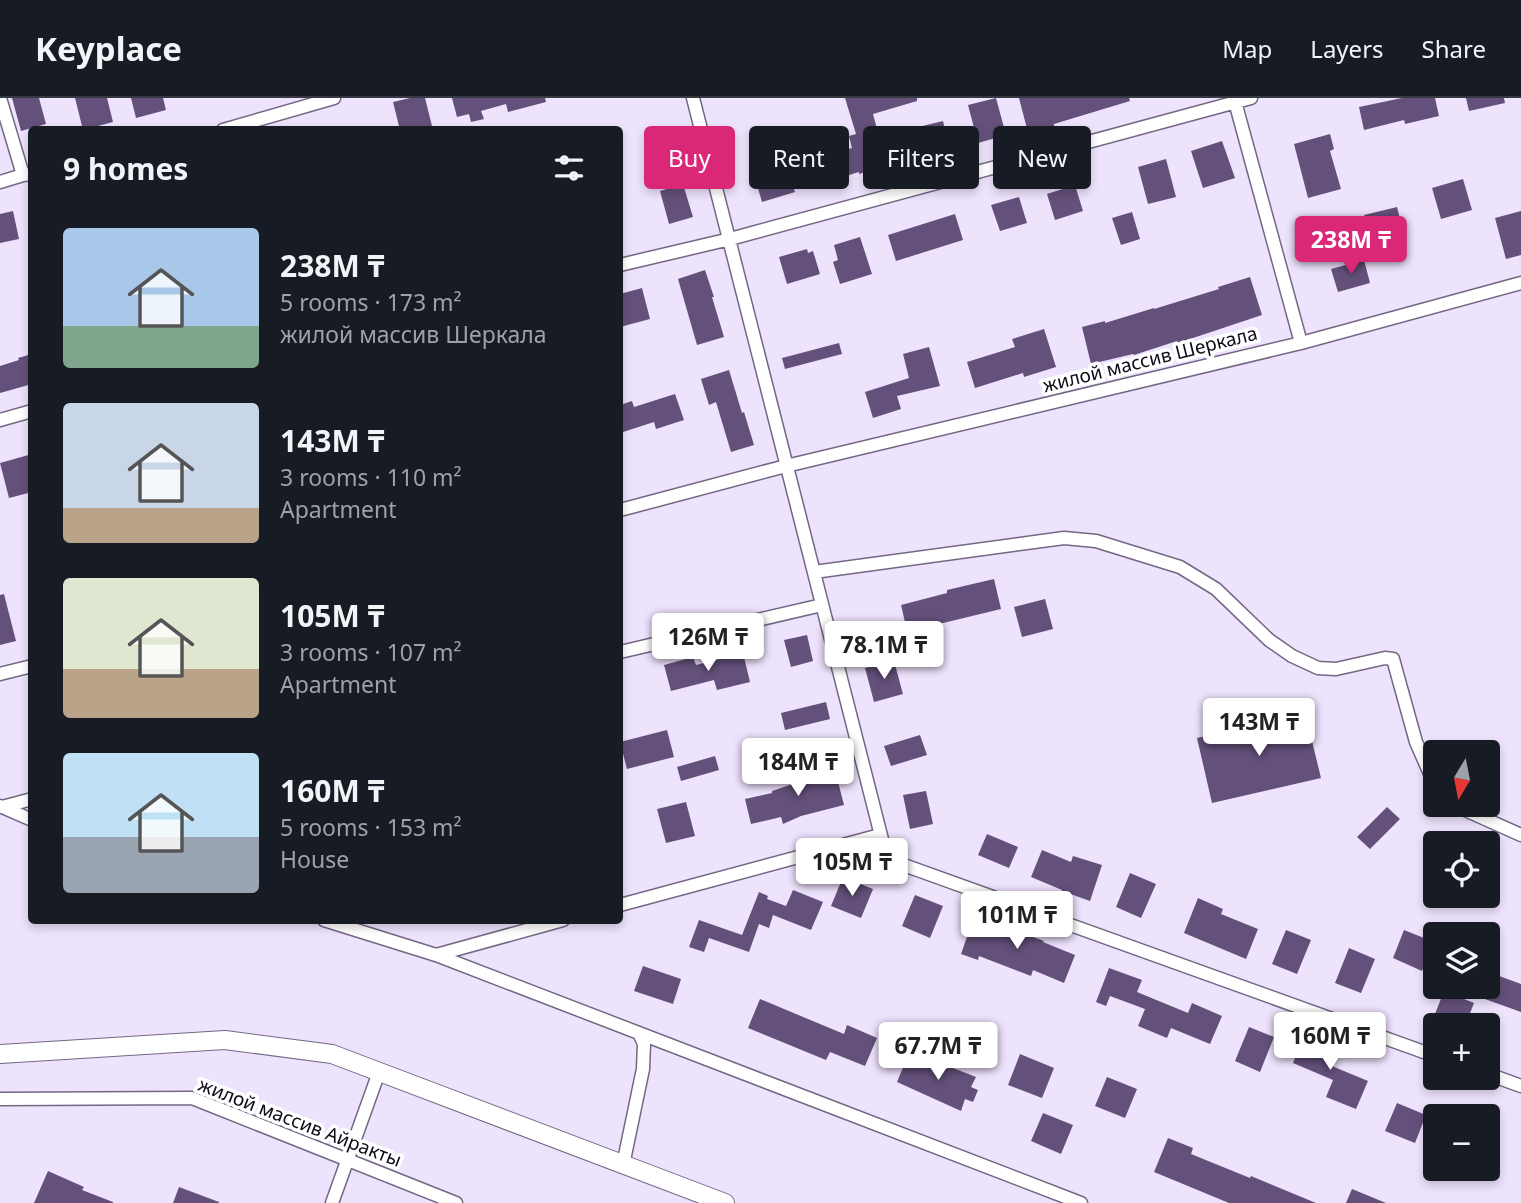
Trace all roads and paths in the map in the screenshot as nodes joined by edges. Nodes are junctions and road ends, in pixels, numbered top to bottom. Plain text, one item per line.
1 (0, 98) edge
2 (334, 98) edge
3 (693, 98) edge
4 (1251, 98) edge
5 (1234, 100) edge
6 (237, 126) edge
7 (27, 175) edge
8 (0, 182) edge
9 (730, 239) junction
10 (623, 264) edge
11 (1521, 283) edge
12 (1301, 343) junction
13 (28, 412) edge
14 (0, 420) edge
15 (786, 466) junction
16 (623, 509) edge
17 (814, 572) junction
18 (822, 605) junction
19 (623, 651) edge
20 (28, 667) edge
21 (0, 674) edge
22 (1423, 758) edge
23 (28, 800) edge
24 (1, 807) edge
25 (1481, 817) edge
26 (28, 818) edge
27 (880, 835) junction
28 (1521, 835) edge
29 (623, 904) edge
30 (337, 924) edge
31 (548, 924) edge
32 (436, 955) junction
33 (639, 1033) junction
34 (1423, 1052) edge
35 (0, 1054) edge
36 (379, 1072) junction
37 (1500, 1078) edge
38 (1521, 1086) edge
39 (0, 1099) edge
40 (347, 1159) junction
41 (623, 1164) junction
42 (332, 1203) edge
43 (457, 1203) edge
44 (725, 1203) edge
45 (1081, 1203) edge

1 - 7 street
2 - 6 street
3 - 9 street
4 - 5 street
5 - 9 street
5 - 12 street
7 - 8 street
9 - 10 street
9 - 15 street
11 - 12 street, жилой массив Шеркала
12 - 15 street, жилой массив Шеркала
13 - 14 street
15 - 16 street, жилой массив Шеркала
15 - 17 street
17 - 18 street
17 - 22 street
18 - 19 street
18 - 27 street
20 - 21 street
23 - 24 street
24 - 26 street
25 - 28 street
27 - 29 street
27 - 34 street
30 - 32 street
31 - 32 street
32 - 33 street
33 - 41 street
33 - 45 street
35 - 36 main road
36 - 40 street
36 - 41 main road
37 - 38 street
39 - 40 street, жилой массив Айракты
40 - 42 street
40 - 43 street, жилой массив Айракты
41 - 44 main road

